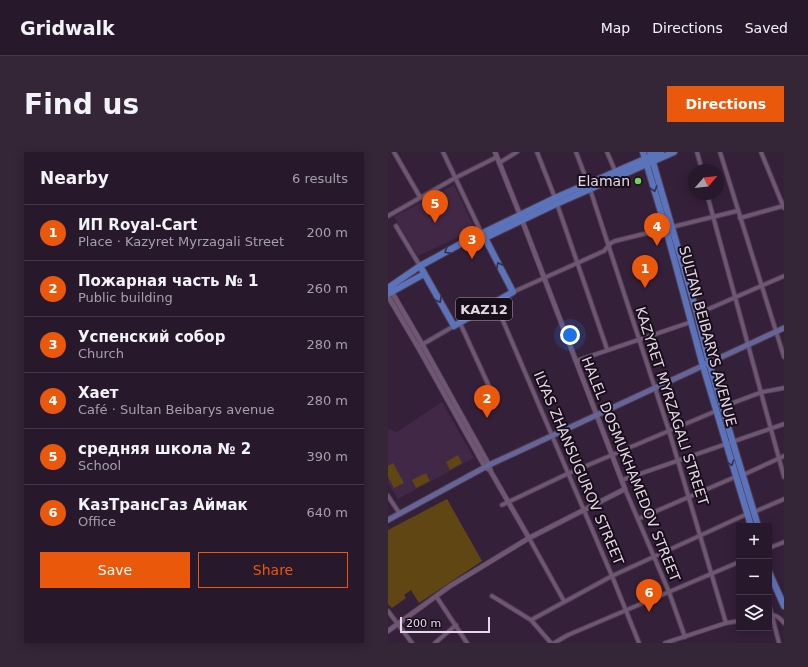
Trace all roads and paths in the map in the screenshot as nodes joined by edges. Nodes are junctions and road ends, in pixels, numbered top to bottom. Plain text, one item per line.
1 (394, 152) edge
2 (443, 152) edge
3 (517, 152) edge
4 (536, 152) edge
5 (576, 152) edge
6 (607, 152) edge
7 (643, 152) edge
8 (661, 152) edge
9 (674, 152) edge
10 (697, 152) edge
11 (720, 152) edge
12 (761, 152) edge
13 (496, 154) edge
14 (650, 158) edge
15 (499, 162) junction
16 (700, 164) edge
17 (616, 175) junction
18 (456, 178) junction
19 (589, 186) junction
20 (420, 197) junction
21 (708, 200) edge
22 (556, 201) junction
23 (783, 207) edge
24 (737, 211) junction
25 (389, 214) edge
26 (521, 217) junction
27 (713, 218) junction
28 (740, 218) junction
29 (396, 226) dead end
30 (669, 228) junction
31 (483, 236) junction
32 (608, 246) junction
33 (577, 262) junction
34 (420, 266) junction
35 (685, 272) junction
36 (424, 274) junction
37 (678, 274) junction
38 (784, 276) edge
39 (544, 277) junction
40 (762, 286) junction
41 (389, 292) edge
42 (513, 292) junction
43 (735, 298) junction
44 (495, 302) junction
45 (697, 314) junction
46 (691, 322) junction
47 (457, 325) junction
48 (784, 328) edge
49 (777, 331) junction
50 (639, 339) junction
51 (748, 344) junction
52 (420, 346) junction
53 (607, 349) junction
54 (784, 357) edge
55 (576, 361) junction
56 (709, 362) junction
57 (703, 366) junction
58 (654, 388) junction
59 (784, 388) edge
60 (762, 392) junction
61 (494, 395) dead end
62 (722, 407) junction
63 (716, 411) junction
64 (597, 414) junction
65 (784, 424) edge
66 (771, 429) junction
67 (669, 431) junction
68 (551, 435) junction
69 (733, 442) junction
70 (725, 444) junction
71 (612, 455) junction
72 (784, 456) edge
73 (780, 458) junction
74 (678, 460) junction
75 (487, 466) junction
76 (567, 474) junction
77 (743, 475) junction
78 (735, 477) junction
79 (784, 477) edge
80 (622, 480) junction
81 (625, 489) junction
82 (388, 496) edge
83 (689, 497) junction
84 (784, 499) edge
85 (509, 502) junction
86 (502, 505) dead end
87 (582, 510) junction
88 (754, 512) junction
89 (400, 514) junction
90 (747, 514) junction
91 (638, 519) junction
92 (388, 520) edge
93 (750, 523) edge
94 (757, 523) edge
95 (700, 536) junction
96 (529, 538) junction
97 (784, 542) edge
98 (772, 547) edge
99 (653, 557) junction
100 (736, 563) edge
101 (712, 574) junction
102 (612, 576) junction
103 (772, 579) edge
104 (668, 592) junction
105 (436, 596) junction
106 (492, 596) dead end
107 (564, 601) junction
108 (784, 606) edge
109 (626, 610) junction
110 (388, 611) edge
111 (772, 615) edge
112 (531, 620) junction
113 (772, 621) edge
114 (736, 622) edge
115 (784, 623) edge
116 (397, 624) junction
117 (726, 624) junction
118 (456, 625) junction
119 (388, 631) edge
120 (685, 637) junction
121 (412, 643) edge
122 (435, 643) edge
123 (468, 643) edge
124 (553, 643) edge
125 (639, 643) edge
126 (665, 643) edge
127 (780, 643) edge

1 - 20 street
2 - 18 street
3 - 15 street
4 - 22 street
5 - 19 street, KAZYRET MYRZAGALI STREET
6 - 17 street
7 - 14 main road, SULTAN BEIBARYS AVENUE
8 - 14 main road
9 - 14 main road
10 - 16 street
11 - 24 street
12 - 23 street
13 - 15 street, HALEL DOSMUKHAMEDOV STREET
13 - 18 street
14 - 17 main road
14 - 30 main road, SULTAN BEIBARYS AVENUE
15 - 26 street, HALEL DOSMUKHAMEDOV STREET
17 - 19 main road
18 - 20 street
18 - 31 street
19 - 22 main road
19 - 32 street, KAZYRET MYRZAGALI STREET
20 - 25 street
21 - 27 street
22 - 26 main road
22 - 33 street
23 - 28 street
24 - 27 street
24 - 28 street
26 - 31 main road
26 - 39 street, HALEL DOSMUKHAMEDOV STREET
27 - 30 street
27 - 43 street
28 - 40 street
29 - 34 street
30 - 32 street
30 - 35 main road, SULTAN BEIBARYS AVENUE
30 - 37 main road, SULTAN BEIBARYS AVENUE
31 -> 34 main road
42 -> 31 main road, KAZ12
32 - 33 street
32 - 50 street, KAZYRET MYRZAGALI STREET
33 - 39 street
33 - 53 street
34 - 36 main road, KAZ12
34 - 41 main road
35 - 37 main road
35 - 45 main road, SULTAN BEIBARYS AVENUE
36 - 41 main road
36 -> 47 main road, KAZ12
37 - 46 main road, SULTAN BEIBARYS AVENUE
38 - 40 street
39 - 42 street
39 - 55 street, HALEL DOSMUKHAMEDOV STREET
40 - 43 street
40 - 49 street
41 - 52 street
42 - 44 main road, KAZ12
43 - 45 street
43 - 51 street
44 - 47 main road, KAZ12
44 - 68 street, ILYAS ZHANSUGUROV STREET
45 - 56 main road, SULTAN BEIBARYS AVENUE
46 - 50 street
46 - 57 main road, SULTAN BEIBARYS AVENUE
47 - 52 street
47 - 61 street
48 - 49 main road
49 - 51 main road
49 - 54 street
50 - 53 street
50 - 58 street, KAZYRET MYRZAGALI STREET
51 - 56 main road
51 - 60 street
52 - 75 street
53 - 55 street
55 - 64 street, HALEL DOSMUKHAMEDOV STREET
56 - 57 main road
56 - 62 main road, SULTAN BEIBARYS AVENUE
57 - 58 main road
57 - 63 main road, SULTAN BEIBARYS AVENUE
58 - 64 main road
58 - 67 street, KAZYRET MYRZAGALI STREET
59 - 60 street
60 - 62 street
60 - 66 street
62 - 69 main road, SULTAN BEIBARYS AVENUE
63 - 67 street
63 - 70 main road, SULTAN BEIBARYS AVENUE
64 - 68 main road
64 - 71 street, HALEL DOSMUKHAMEDOV STREET
65 - 66 street
66 - 69 street
66 - 73 street
67 - 71 street
67 - 74 street, KAZYRET MYRZAGALI STREET
68 - 75 main road
68 - 76 street, ILYAS ZHANSUGUROV STREET
69 - 70 street
69 - 77 main road, SULTAN BEIBARYS AVENUE
70 - 74 street
70 -> 78 main road, SULTAN BEIBARYS AVENUE
71 - 76 street
71 - 80 street, HALEL DOSMUKHAMEDOV STREET
72 - 73 street
73 - 77 street
73 - 79 street
74 - 80 street
74 - 83 street, KAZYRET MYRZAGALI STREET
75 - 85 street
75 - 89 main road
76 - 85 street
76 - 87 street, ILYAS ZHANSUGUROV STREET
77 - 88 main road, SULTAN BEIBARYS AVENUE
78 - 83 street
78 - 90 main road, SULTAN BEIBARYS AVENUE
80 - 81 street, HALEL DOSMUKHAMEDOV STREET
81 - 87 street
81 - 91 street, HALEL DOSMUKHAMEDOV STREET
82 - 89 street
83 - 91 street
83 - 95 street, KAZYRET MYRZAGALI STREET
84 - 88 street
85 - 86 street
85 - 96 street
87 - 96 street
87 - 102 street, ILYAS ZHANSUGUROV STREET
88 - 94 main road, SULTAN BEIBARYS AVENUE
89 - 92 main road
90 - 93 main road, SULTAN BEIBARYS AVENUE
90 - 95 street
91 - 99 street, HALEL DOSMUKHAMEDOV STREET
95 - 99 street
95 - 101 street, KAZYRET MYRZAGALI STREET
96 - 105 street
96 - 107 street
97 - 98 street
99 - 102 street
99 - 104 street, HALEL DOSMUKHAMEDOV STREET
100 - 101 street
101 - 104 street
101 - 117 street, KAZYRET MYRZAGALI STREET
102 - 107 street
102 - 109 street, ILYAS ZHANSUGUROV STREET
103 - 108 main road
104 - 109 street
104 - 120 street, HALEL DOSMUKHAMEDOV STREET
105 - 116 street
105 - 118 street
106 - 112 street
107 - 112 street
109 - 124 street
109 - 125 street, ILYAS ZHANSUGUROV STREET
110 - 116 street
111 - 115 street
112 - 124 street
113 - 127 street
114 - 117 street
116 - 119 street
116 - 121 street
117 - 120 street
118 - 122 street
118 - 123 street
120 - 126 street

